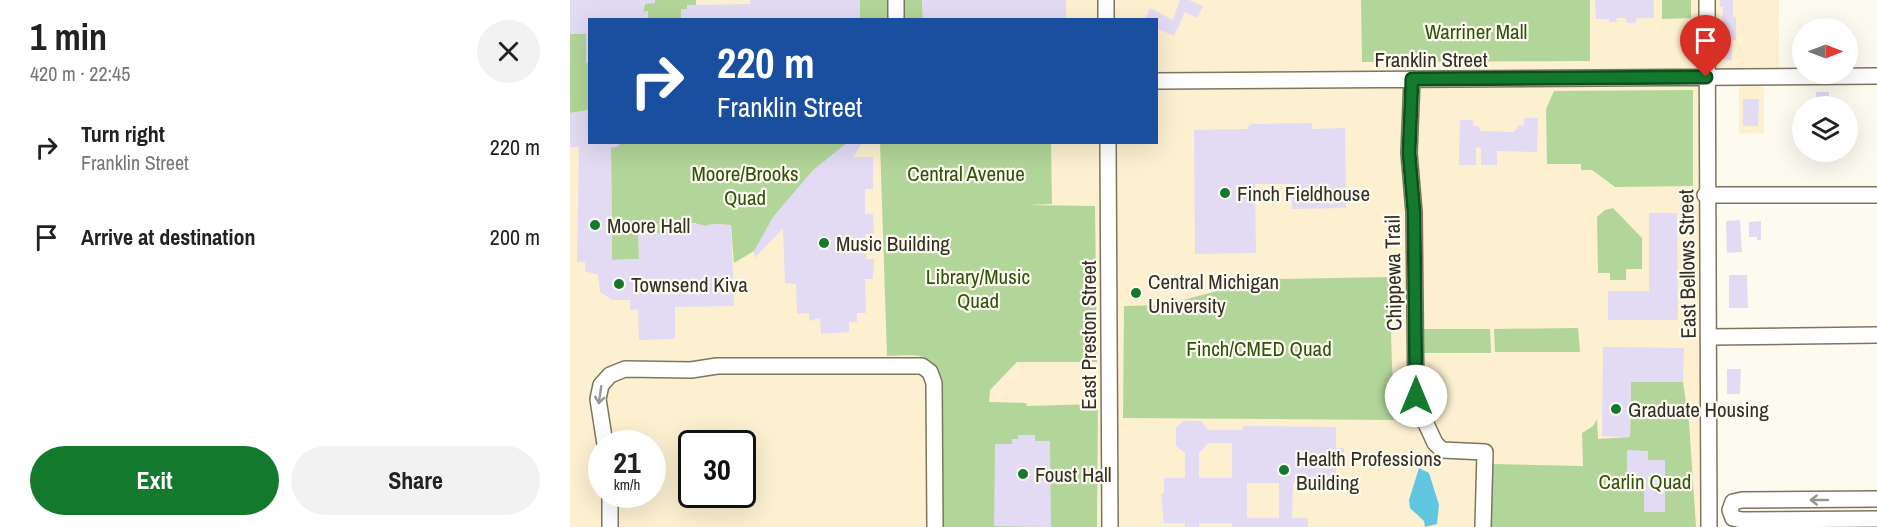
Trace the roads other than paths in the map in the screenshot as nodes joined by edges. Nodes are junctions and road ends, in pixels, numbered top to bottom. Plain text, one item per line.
1 (896, 0) edge
2 (1106, 0) edge
3 (1707, 0) edge
4 (896, 18) edge
5 (1107, 18) edge
6 (1877, 76) edge
7 (1706, 77) junction
8 (1412, 79) junction
9 (1158, 81) edge
10 (1108, 144) edge
11 (1706, 195) junction
12 (1877, 195) edge
13 (1877, 335) edge
14 (1710, 337) junction
15 (602, 430) edge
16 (1877, 500) edge
17 (610, 508) edge
18 (1877, 519) edge
19 (610, 526) edge
20 (935, 527) edge
21 (1110, 527) edge
22 (1483, 527) edge
23 (1709, 527) edge

1 - 4 street
2 - 5 street
3 - 7 street, East Bellows Street
6 - 7 street, Franklin Street
7 - 8 street, Franklin Street
7 - 11 street, East Bellows Street
8 - 9 street, Franklin Street
8 - 22 street, Chippewa Trail
10 - 21 street, East Preston Street
11 - 12 street
11 - 14 street, East Bellows Street
13 - 14 street
14 - 23 street, East Bellows Street
20 -> 15 street
16 -> 18 street
17 - 19 street

